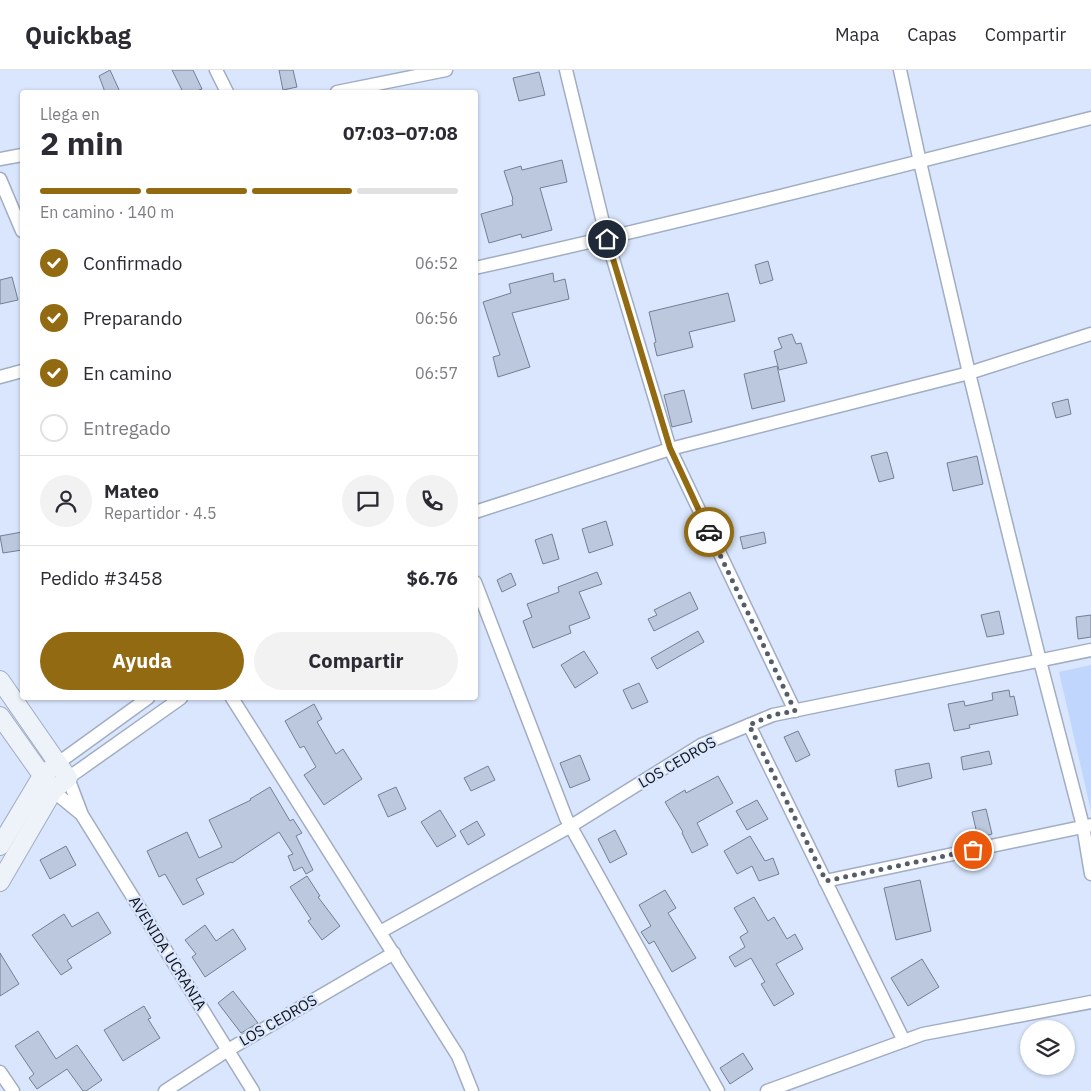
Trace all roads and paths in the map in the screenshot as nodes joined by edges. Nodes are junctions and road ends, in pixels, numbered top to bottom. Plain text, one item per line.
1 (216, 70) edge
2 (446, 70) edge
3 (566, 70) edge
4 (900, 70) edge
5 (226, 90) edge
6 (347, 90) edge
7 (1091, 118) edge
8 (20, 155) edge
9 (0, 160) edge
10 (920, 162) junction
11 (0, 179) edge
12 (20, 226) edge
13 (607, 239) junction
14 (478, 267) edge
15 (1091, 334) edge
16 (20, 372) edge
17 (969, 373) junction
18 (0, 377) edge
19 (670, 448) junction
20 (478, 511) edge
21 (478, 590) edge
22 (1091, 650) edge
23 (1040, 661) junction
24 (0, 680) edge
25 (145, 700) edge
26 (177, 700) edge
27 (233, 700) edge
28 (795, 711) junction
29 (0, 716) edge
30 (749, 725) junction
31 (58, 763) junction
32 (42, 776) junction
33 (68, 778) junction
34 (53, 790) junction
35 (82, 815) junction
36 (571, 826) junction
37 (1087, 826) edge
38 (0, 846) edge
39 (1091, 874) edge
40 (826, 881) junction
41 (0, 882) edge
42 (380, 932) junction
43 (394, 953) junction
44 (1091, 1002) edge
45 (904, 1041) junction
46 (228, 1050) junction
47 (0, 1072) edge
48 (12, 1091) edge
49 (165, 1091) edge
50 (253, 1091) edge
51 (472, 1091) edge
52 (718, 1091) edge
53 (767, 1091) edge

1 - 5 street
2 - 6 street
3 - 13 street
4 - 10 street
7 - 10 street
8 - 9 street
10 - 13 street
10 - 17 street
11 - 12 street
13 - 14 street
13 - 19 street
15 - 17 street
16 - 18 street
17 - 19 street
17 - 23 street
19 - 20 street
19 - 28 street
21 - 36 street
22 - 23 street, LOS CEDROS
23 - 28 street, LOS CEDROS
23 - 37 street
24 - 31 main road, AVENIDA UCRANIA
25 - 31 street
26 - 33 street
27 - 42 street
28 - 30 street, LOS CEDROS
29 - 32 main road, AVENIDA UCRANIA
30 - 36 street, LOS CEDROS
30 - 40 street
31 - 32 main road
31 - 33 main road, AVENIDA UCRANIA
32 - 34 main road, AVENIDA UCRANIA
32 - 38 main road
33 - 34 main road
33 - 35 street, AVENIDA UCRANIA
34 - 35 street, AVENIDA UCRANIA
34 - 41 main road
35 - 46 street, AVENIDA UCRANIA
36 - 42 street, LOS CEDROS
36 - 52 street
37 - 39 street
37 - 40 street
40 - 45 street
42 - 43 street
43 - 46 street, LOS CEDROS
43 - 51 street
44 - 45 street
45 - 53 street
46 - 49 street, LOS CEDROS
46 - 50 street, AVENIDA UCRANIA
47 - 48 street

